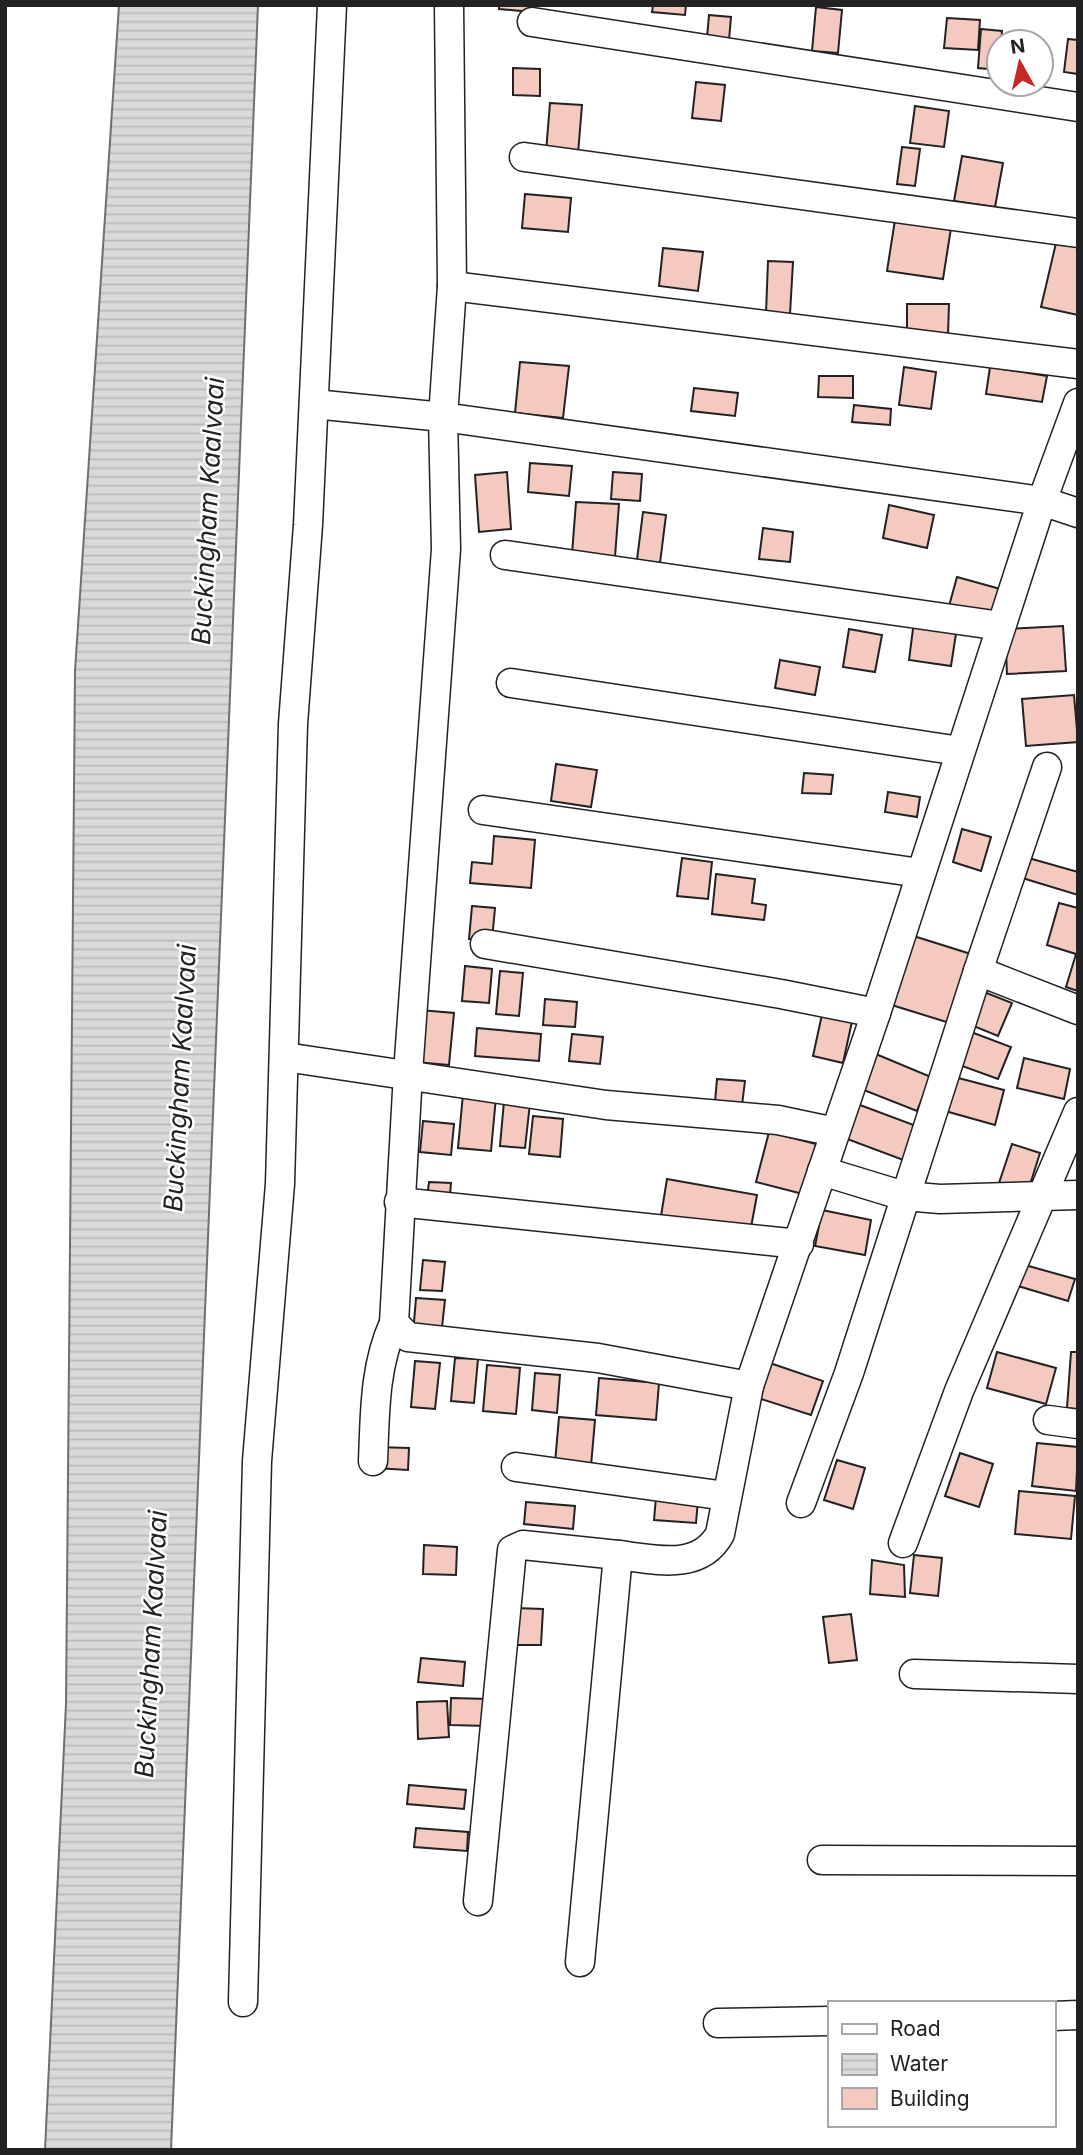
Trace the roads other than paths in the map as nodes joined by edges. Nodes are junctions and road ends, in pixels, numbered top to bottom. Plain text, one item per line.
1 (332, 5) edge
2 (449, 5) edge
3 (532, 22) dead end
4 (1078, 107) edge
5 (524, 157) dead end
6 (1078, 233) edge
7 (452, 286) junction
8 (1078, 364) edge
9 (1078, 403) edge
10 (314, 404) junction
11 (443, 417) junction
12 (1042, 501) junction
13 (1078, 513) edge
14 (505, 555) dead end
15 (1001, 626) junction
16 (511, 683) dead end
17 (960, 751) junction
18 (1047, 767) dead end
19 (483, 810) dead end
20 (920, 873) junction
21 (485, 944) dead end
22 (978, 971) junction
23 (1078, 1010) edge
24 (876, 1013) junction
25 (285, 1057) junction
26 (408, 1073) junction
27 (1078, 1112) edge
28 (835, 1132) junction
29 (822, 1171) junction
30 (1041, 1195) junction
31 (1078, 1195) edge
32 (904, 1196) junction
33 (399, 1202) junction
34 (799, 1244) junction
35 (394, 1323) junction
36 (749, 1387) junction
37 (1048, 1420) dead end
38 (1078, 1423) edge
39 (373, 1461) dead end
40 (516, 1467) dead end
41 (726, 1496) junction
42 (801, 1503) dead end
43 (903, 1544) dead end
44 (618, 1555) junction
45 (914, 1674) dead end
46 (1078, 1679) edge
47 (822, 1860) dead end
48 (1078, 1861) edge
49 (478, 1901) dead end
50 (580, 1962) dead end
51 (243, 2002) dead end
52 (1078, 2015) edge
53 (1055, 2016) edge
54 (828, 2021) edge
55 (718, 2023) dead end

1 - 10 street
2 - 7 street
3 - 4 street
5 - 6 street
7 - 8 street
7 - 11 street
9 - 12 street
10 - 11 street
10 - 25 street
11 - 12 street
11 - 26 street
12 - 13 street
12 - 15 street
14 - 15 street
15 - 17 street
16 - 17 street
17 - 20 street
18 - 22 street
19 - 20 street
20 - 24 street
21 - 24 street
22 - 23 street
22 - 32 street
24 - 28 street
25 - 26 street
25 - 51 street
26 - 28 street
26 - 33 street
27 - 30 street
28 - 29 street
29 - 32 street
29 - 34 street
30 - 31 street
30 - 32 street
30 - 43 street
32 - 42 street
33 - 34 street
33 - 35 street
34 - 36 street
35 - 36 street
35 - 39 street
36 - 41 street
37 - 38 street
40 - 41 street
41 - 44 street
44 - 49 street
44 - 50 street
45 - 46 street
47 - 48 street
52 - 53 street
54 - 55 street

